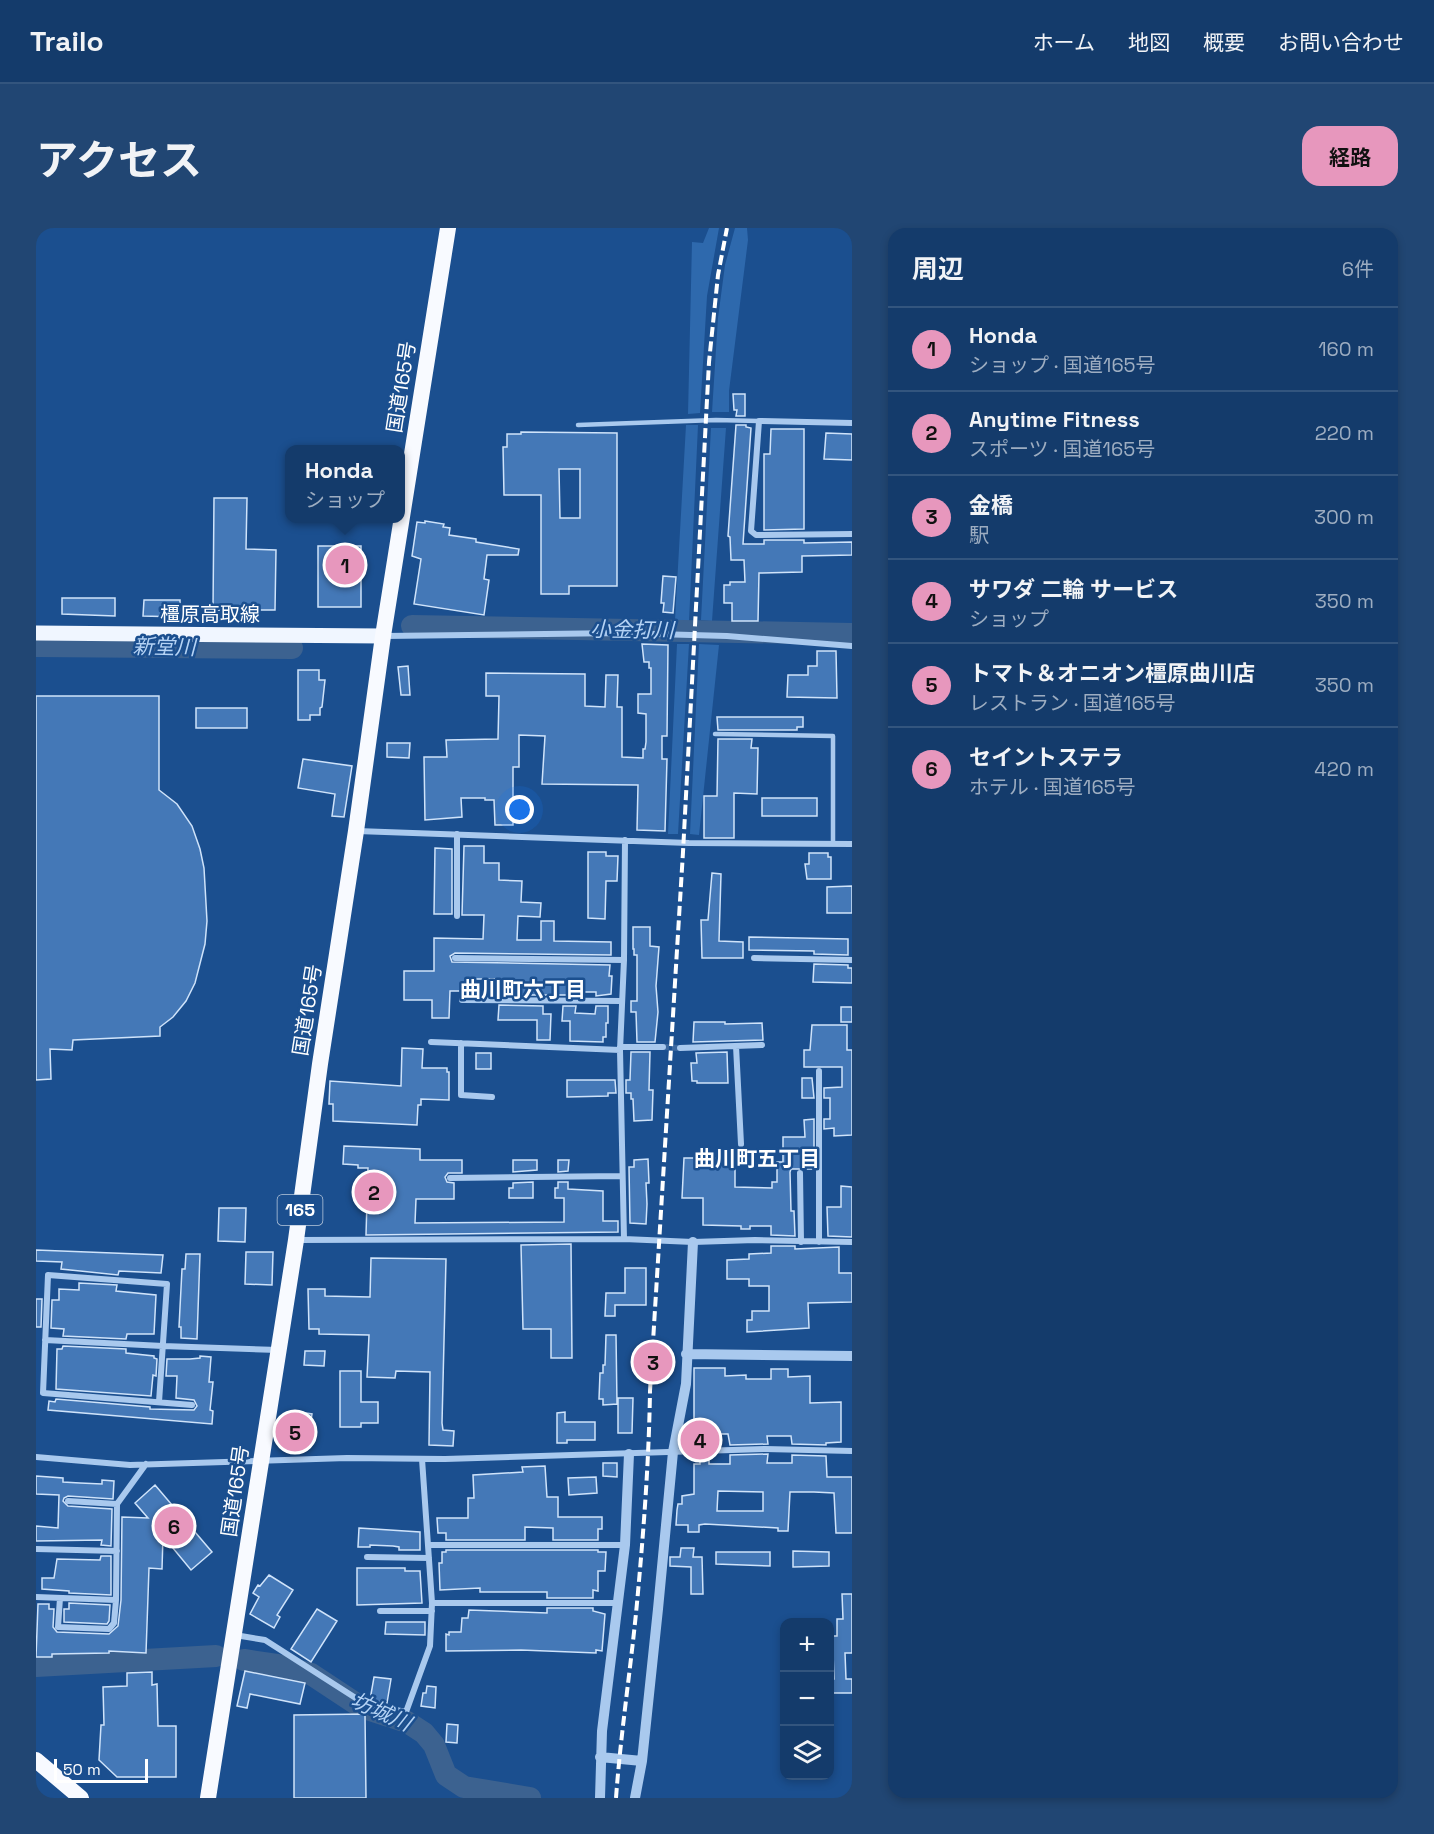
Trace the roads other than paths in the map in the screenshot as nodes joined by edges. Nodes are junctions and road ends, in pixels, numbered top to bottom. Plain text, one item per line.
1 (448, 228) edge
2 (759, 421) junction
3 (852, 423) edge
4 (578, 424) dead end
5 (405, 498) edge
6 (401, 523) edge
7 (852, 534) edge
8 (36, 633) edge
9 (383, 636) junction
10 (852, 646) edge
11 (715, 734) dead end
12 (356, 831) junction
13 (457, 834) junction
14 (625, 840) junction
15 (833, 844) junction
16 (852, 844) edge
17 (457, 916) dead end
18 (455, 958) dead end
19 (754, 958) dead end
20 (624, 960) junction
21 (852, 960) edge
22 (462, 1000) dead end
23 (622, 1001) junction
24 (431, 1042) dead end
25 (461, 1043) junction
26 (736, 1046) junction
27 (762, 1046) dead end
28 (663, 1047) tunnel mouth
29 (620, 1048) junction
30 (680, 1048) tunnel mouth
31 (819, 1071) dead end
32 (492, 1097) dead end
33 (741, 1144) dead end
34 (800, 1173) dead end
35 (622, 1176) junction
36 (450, 1178) dead end
37 (624, 1239) junction
38 (296, 1240) junction
39 (693, 1242) junction
40 (801, 1242) junction
41 (819, 1242) junction
42 (852, 1242) edge
43 (45, 1340) junction
44 (163, 1346) junction
45 (279, 1350) junction
46 (686, 1354) junction
47 (852, 1356) edge
48 (159, 1402) junction
49 (192, 1404) dead end
50 (852, 1451) edge
51 (673, 1452) junction
52 (629, 1454) junction
53 (36, 1457) edge
54 (422, 1459) junction
55 (261, 1462) junction
56 (146, 1464) junction
57 (68, 1501) dead end
58 (117, 1504) junction
59 (428, 1545) junction
60 (625, 1545) junction
61 (36, 1549) edge
62 (117, 1551) junction
63 (367, 1557) dead end
64 (429, 1558) junction
65 (36, 1597) edge
66 (60, 1598) junction
67 (116, 1600) junction
68 (432, 1603) junction
69 (619, 1603) junction
70 (380, 1611) dead end
71 (432, 1611) junction
72 (234, 1635) junction
73 (600, 1757) junction
74 (36, 1760) edge
75 (642, 1761) junction
76 (209, 1790) edge
77 (81, 1798) edge
78 (201, 1798) edge
79 (600, 1798) edge
80 (635, 1798) edge

1 - 5 highway, 国道165号 / 165
2 - 3 street
2 - 4 lane
2 - 7 street
6 - 9 highway, 国道165号 / 165
8 - 9 main road, 橿原高取線
9 - 10 street
9 - 12 highway, 国道165号 / 165
11 - 15 lane
12 - 13 street
12 - 38 highway, 国道165号 / 165
13 - 14 street
13 - 17 street
14 - 15 street
14 - 20 street
15 - 16 street
18 - 20 street
19 - 21 street
20 - 23 street
22 - 23 street
23 - 29 street
24 - 25 street
25 - 29 street
25 - 32 street
26 - 27 street
26 - 30 street
26 - 33 street
28 - 29 street
29 - 35 street
31 - 41 street
34 - 40 street
35 - 36 street
35 - 37 street
37 - 38 street
37 - 39 street
38 - 45 highway, 国道165号 / 165
39 - 40 street
39 - 46 street
40 - 41 street
41 - 42 street
43 - 44 street
43 - 44 street
43 - 48 street
44 - 45 street
44 - 48 street
45 - 55 highway, 国道165号 / 165
46 - 47 street
46 - 51 street
48 - 49 street
50 - 51 street
51 - 52 street
51 - 75 street
52 - 54 street
52 - 60 street
53 - 56 street
54 - 55 street
54 - 59 street
55 - 56 street
55 - 72 highway, 国道165号 / 165
56 - 58 street
57 - 58 street
58 - 62 street
59 - 60 street
59 - 64 street
60 - 69 street
61 - 62 street
62 - 67 street
63 - 64 street
64 - 68 street
65 - 66 street
66 - 67 street
66 - 67 street
68 - 69 street
68 - 71 street
69 - 73 street
70 - 71 street
71 - 72 street
72 - 76 highway, 国道165号 / 165
73 - 75 street
73 - 79 street
74 - 77 highway
75 - 80 street
76 - 78 highway

